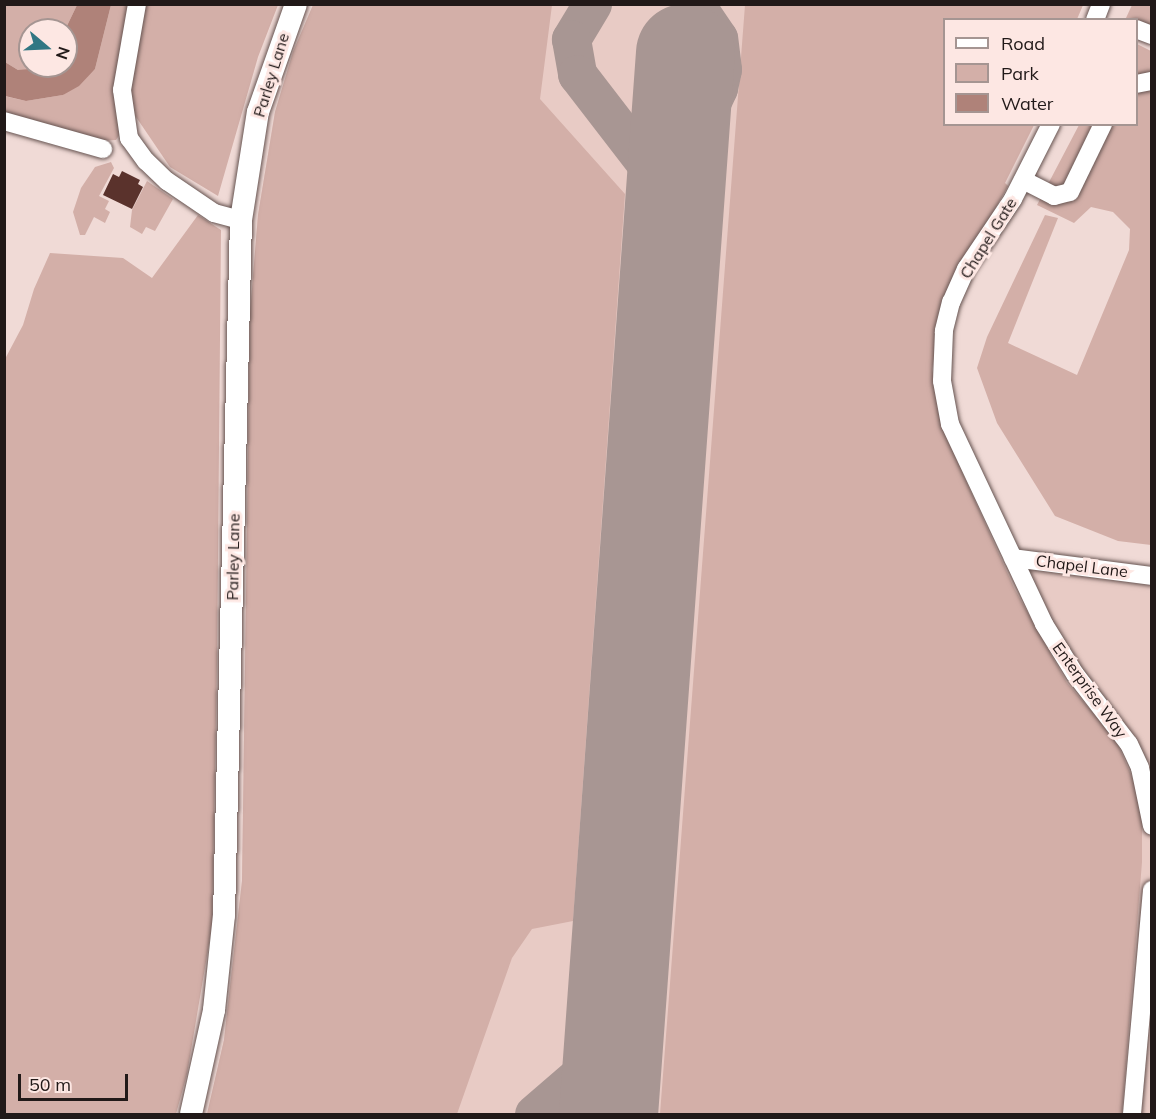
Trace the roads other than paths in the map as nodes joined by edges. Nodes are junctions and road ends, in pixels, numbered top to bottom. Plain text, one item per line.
1 (137, 4) edge
2 (296, 4) edge
3 (4, 121) edge
4 (1050, 126) edge
5 (1102, 126) edge
6 (103, 149) dead end
7 (1023, 180) junction
8 (241, 220) junction
9 (1013, 558) junction
10 (1152, 576) edge
11 (1152, 826) edge
12 (1152, 890) edge
13 (1150, 911) edge
14 (191, 1114) edge
15 (1132, 1114) edge

1 - 8 street
2 - 8 main road, Parley Lane
3 - 6 street
4 - 7 street, Chapel Gate
5 - 7 street
7 - 9 street, Chapel Gate
8 - 14 main road, Parley Lane
9 - 10 street, Chapel Lane
9 - 11 street, Enterprise Way
12 - 13 street
13 - 15 street

